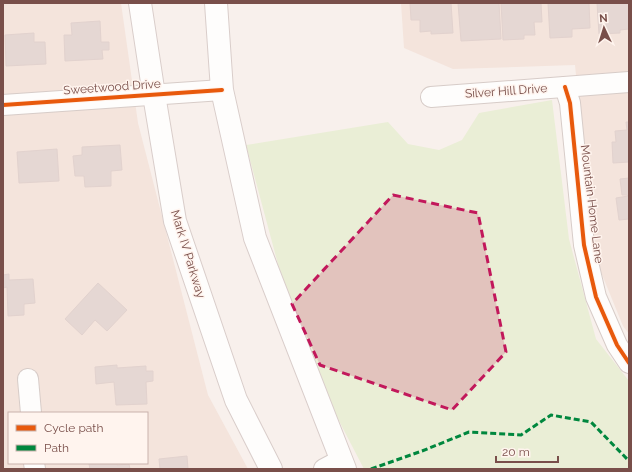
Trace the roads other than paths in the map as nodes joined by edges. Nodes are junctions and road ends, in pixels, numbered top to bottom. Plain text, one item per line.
1 (140, 3) edge
2 (216, 3) edge
3 (629, 82) edge
4 (565, 87) junction
5 (222, 90) junction
6 (154, 95) junction
7 (431, 96) dead end
8 (3, 105) edge
9 (629, 363) edge
10 (28, 379) dead end
11 (31, 412) edge
12 (337, 466) edge
13 (271, 469) edge

1 - 6 main road, Mark IV Parkway
2 - 5 main road
3 - 4 street, Silver Hill Drive
4 - 7 street, Silver Hill Drive
4 - 9 street, Mountain Home Lane
5 - 6 street, Sweetwood Drive
5 - 12 main road
6 - 8 street, Sweetwood Drive
6 - 13 main road, Mark IV Parkway
10 - 11 street

